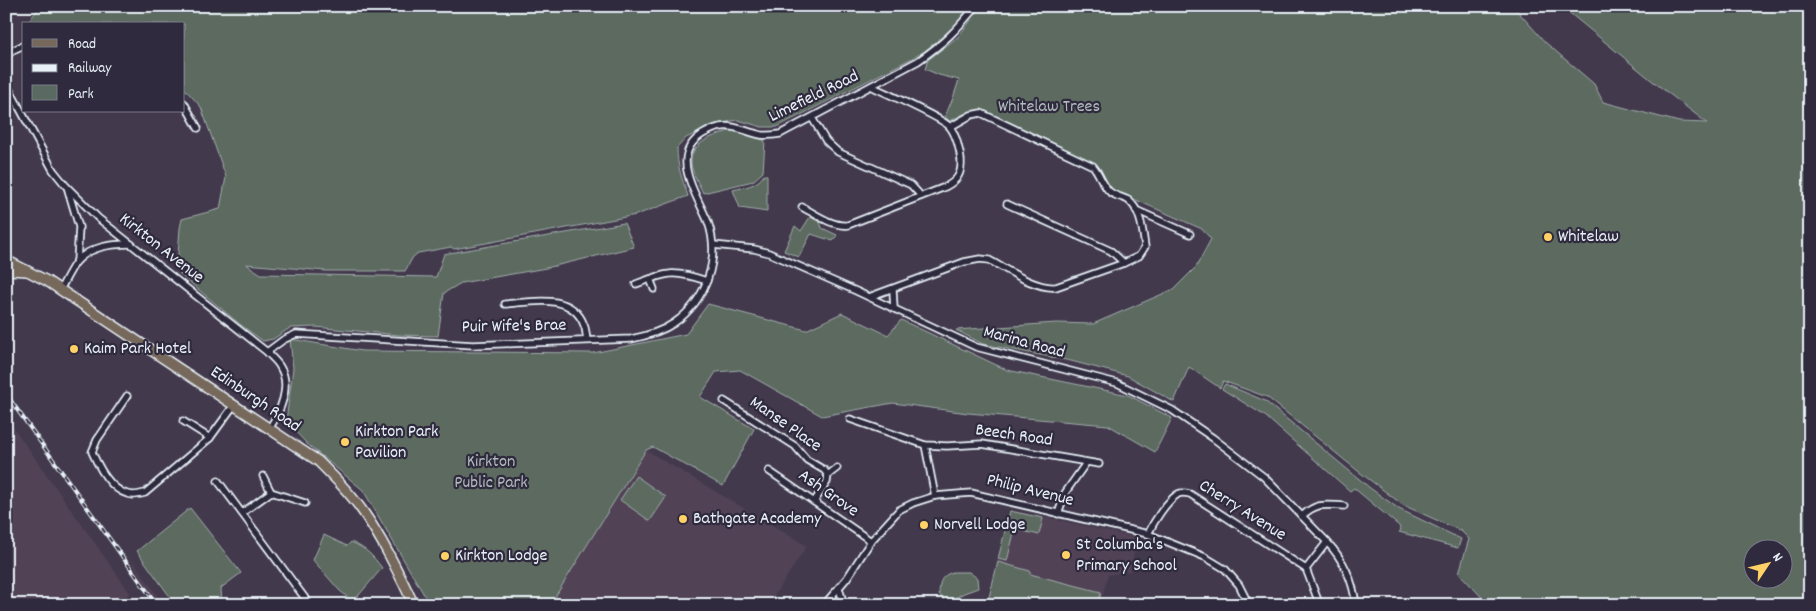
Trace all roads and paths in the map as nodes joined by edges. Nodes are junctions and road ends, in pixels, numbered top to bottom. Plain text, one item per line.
1 (976, 6) edge
2 (22, 47) edge
3 (6, 56) edge
4 (6, 83) edge
5 (871, 86) junction
6 (185, 105) edge
7 (812, 118) junction
8 (950, 127) junction
9 (198, 128) dead end
10 (66, 186) junction
11 (921, 196) junction
12 (1007, 204) dead end
13 (802, 207) dead end
14 (1136, 210) junction
15 (1190, 234) dead end
16 (131, 244) junction
17 (713, 245) junction
18 (77, 261) junction
19 (1124, 263) junction
20 (6, 266) edge
21 (650, 279) junction
22 (707, 281) junction
23 (636, 284) dead end
24 (654, 289) dead end
25 (60, 290) junction
26 (893, 290) junction
27 (869, 298) junction
28 (504, 304) dead end
29 (894, 309) junction
30 (587, 340) junction
31 (267, 352) junction
32 (127, 396) dead end
33 (724, 401) dead end
34 (234, 406) junction
35 (850, 419) dead end
36 (184, 420) dead end
37 (269, 429) junction
38 (210, 438) junction
39 (925, 445) junction
40 (1086, 463) junction
41 (1099, 464) dead end
42 (837, 468) dead end
43 (769, 471) dead end
44 (828, 475) junction
45 (263, 476) dead end
46 (218, 480) dead end
47 (271, 492) junction
48 (935, 496) junction
49 (814, 502) junction
50 (305, 503) dead end
51 (1344, 506) dead end
52 (242, 513) junction
53 (1058, 514) junction
54 (1302, 516) junction
55 (1148, 534) junction
56 (871, 541) junction
57 (1327, 542) junction
58 (1306, 569) junction
59 (839, 588) junction
60 (310, 605) edge
61 (414, 605) edge
62 (824, 605) edge
63 (844, 605) edge
64 (1249, 605) edge
65 (1318, 605) edge
66 (1356, 605) edge

1 - 5 street, Limefield Road
2 - 3 street
4 - 10 street, Kirkton Avenue
5 - 7 street, Limefield Road
5 - 8 street
6 - 9 street
7 - 11 street
7 - 17 street, Limefield Road
8 - 11 street
8 - 14 street
10 - 16 street, Kirkton Avenue
10 - 18 street
11 - 13 street
12 - 19 street
14 - 15 street
14 - 19 street
16 - 18 street
16 - 31 street, Kirkton Avenue
17 - 22 street, Puir Wife's Brae
17 - 27 street, Marina Road
18 - 25 street
19 - 26 street
20 - 25 main road, Edinburgh Road
21 - 22 street
21 - 23 street
21 - 24 street
22 - 30 street, Puir Wife's Brae
25 - 34 main road, Edinburgh Road
26 - 27 street
26 - 29 street
27 - 29 street, Marina Road
28 - 30 street
29 - 54 street, Marina Road
30 - 31 street, Puir Wife's Brae
31 - 37 street, Kirkton Avenue
32 - 38 street
33 - 44 street, Manse Place
34 - 37 main road, Edinburgh Road
34 - 38 street
35 - 39 street, Beech Road
36 - 38 street
37 - 61 main road, Edinburgh Road
39 - 40 street, Beech Road
39 - 48 street
40 - 41 street, Beech Road
40 - 53 street
42 - 44 street, Manse Place
43 - 49 street, Ash Grove
44 - 49 street, Manse Place
45 - 47 street
46 - 52 street
47 - 50 street
47 - 52 street
48 - 53 street, Philip Avenue
48 - 56 street, Philip Avenue
49 - 56 street, Ash Grove
51 - 54 street
52 - 60 street
53 - 55 street, Philip Avenue
54 - 57 street, Marina Road
55 - 58 street, Cherry Avenue
55 - 64 street, Philip Avenue
56 - 59 street, Philip Avenue
57 - 58 street
57 - 66 street, Marina Road
58 - 65 street
59 - 62 street, Philip Avenue
59 - 63 street

